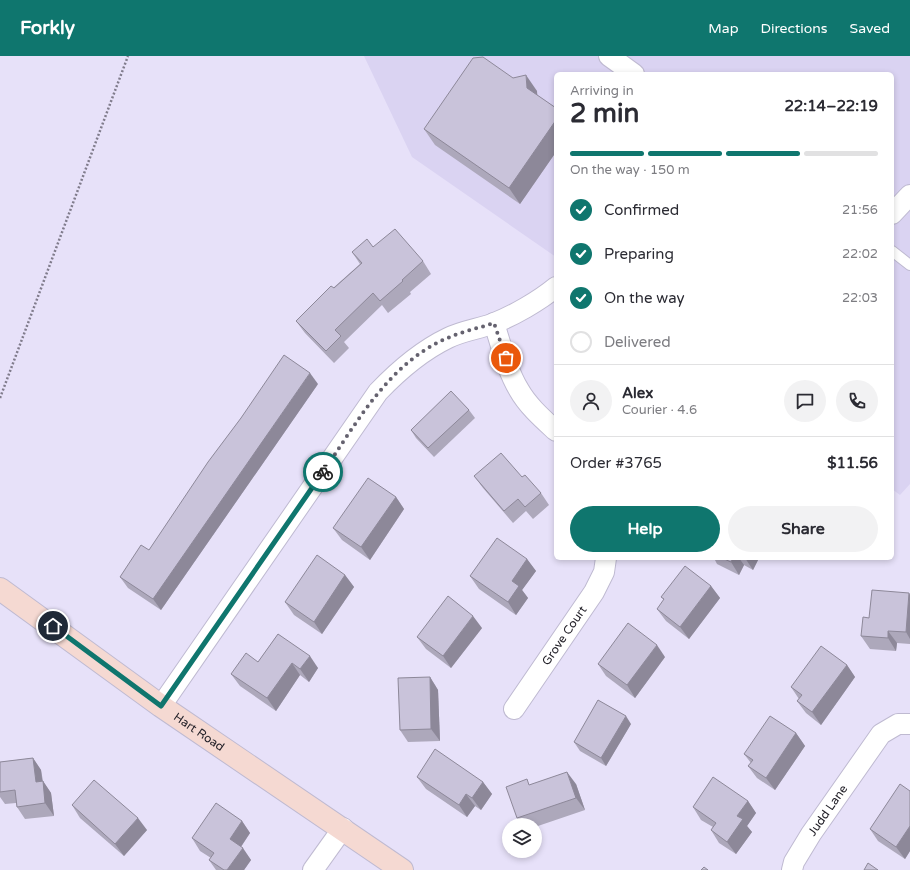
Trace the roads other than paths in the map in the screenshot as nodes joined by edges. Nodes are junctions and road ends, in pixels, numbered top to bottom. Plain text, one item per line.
1 (609, 56) edge
2 (631, 72) edge
3 (910, 196) edge
4 (894, 212) edge
5 (894, 253) edge
6 (910, 265) edge
7 (554, 290) edge
8 (494, 323) junction
9 (554, 429) edge
10 (606, 560) edge
11 (0, 589) edge
12 (161, 706) junction
13 (514, 709) dead end
14 (910, 724) edge
15 (343, 828) junction
16 (313, 870) edge
17 (402, 870) edge
18 (792, 870) edge

1 - 2 street
3 - 4 street
5 - 6 lane
7 - 8 street
8 - 9 street
8 - 12 street
10 - 13 street, Grove Court
11 - 12 street, Hart Road
12 - 15 street, Hart Road
14 - 18 street, Judd Lane
15 - 16 street
15 - 17 street, Hart Road

